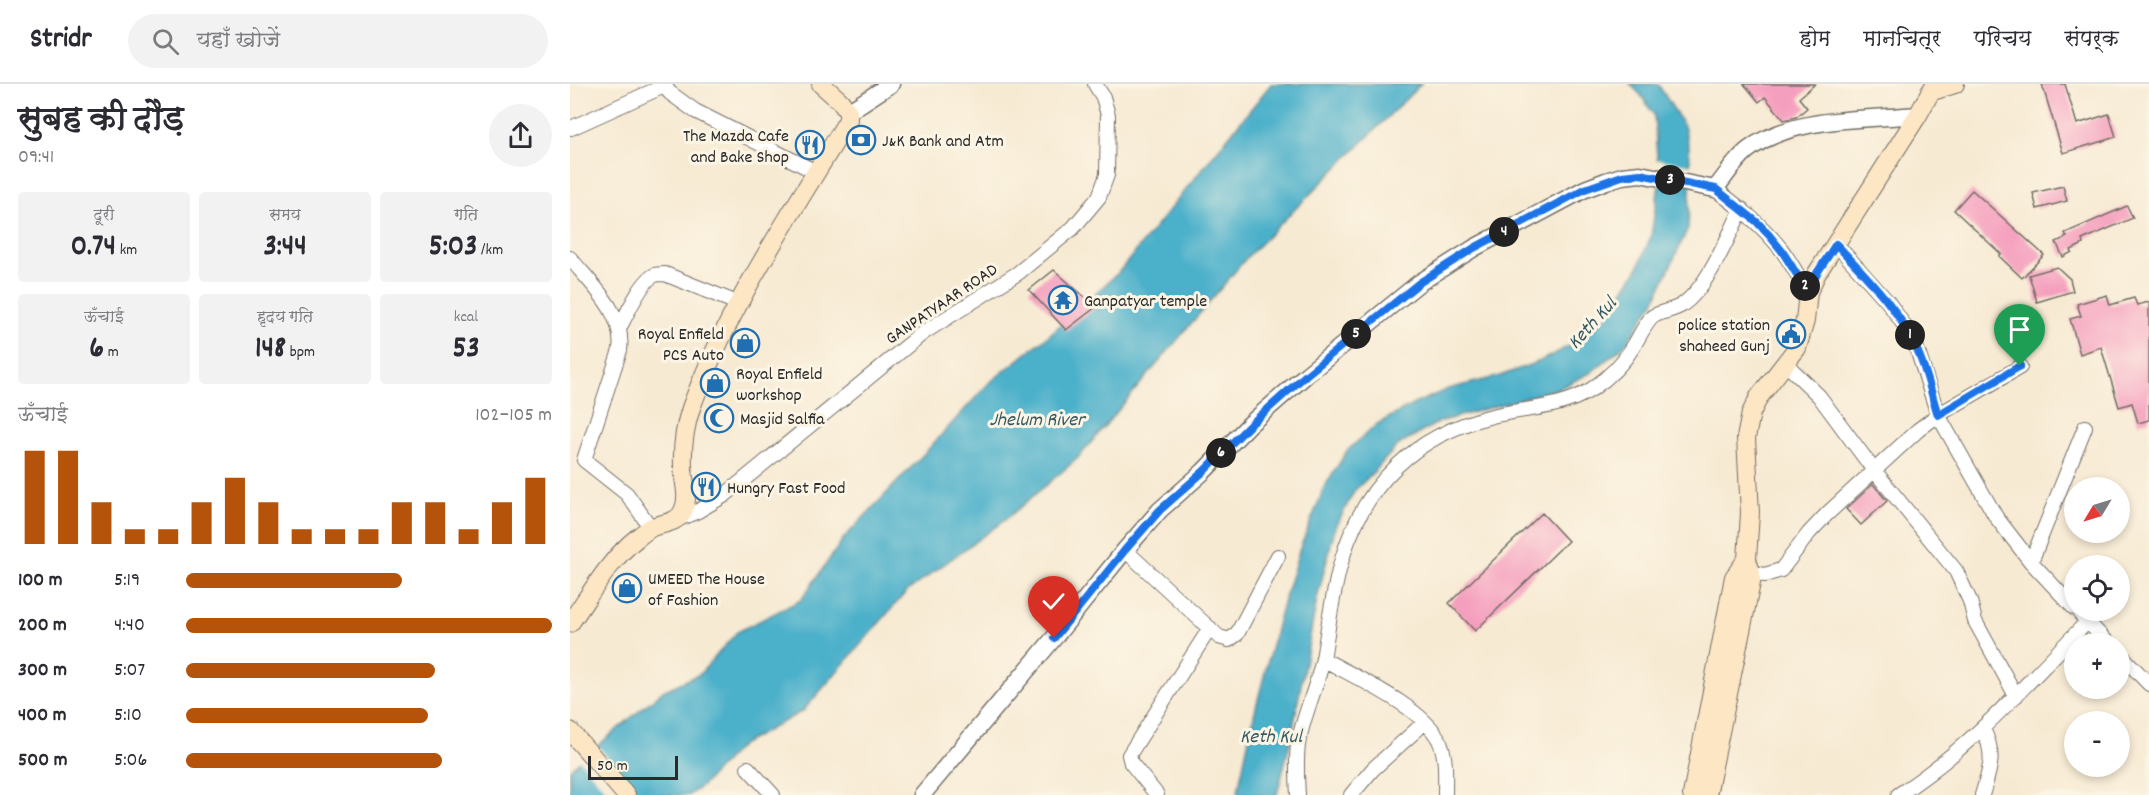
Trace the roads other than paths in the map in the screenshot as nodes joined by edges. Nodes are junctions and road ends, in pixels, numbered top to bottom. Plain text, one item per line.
1 (821, 84) edge
2 (891, 84) edge
3 (1095, 84) edge
4 (1955, 84) edge
5 (664, 85) edge
6 (1932, 88) edge
7 (848, 111) junction
8 (1918, 116) junction
9 (571, 128) edge
10 (816, 172) junction
11 (1712, 188) junction
12 (1742, 209) junction
13 (1836, 244) junction
14 (570, 258) edge
15 (1808, 292) junction
16 (737, 303) junction
17 (620, 327) junction
18 (1786, 363) junction
19 (2020, 366) dead end
20 (1938, 415) junction
21 (2085, 427) dead end
22 (1873, 469) junction
23 (674, 521) junction
24 (651, 528) junction
25 (1125, 550) junction
26 (1278, 556) dead end
27 (2031, 562) junction
28 (1749, 566) junction
29 (2064, 596) edge
30 (2087, 622) joint
31 (570, 623) edge
32 (1210, 628) junction
33 (2098, 633) edge
34 (1323, 659) junction
35 (2130, 664) edge
36 (2149, 684) edge
37 (2016, 696) junction
38 (1424, 723) junction
39 (1983, 729) junction
40 (570, 731) edge
41 (747, 768) dead end
42 (626, 795) edge
43 (773, 795) edge
44 (922, 795) edge
45 (1157, 795) edge
46 (1298, 795) edge
47 (1351, 795) edge
48 (1445, 795) edge
49 (1692, 795) edge
50 (1707, 795) edge
51 (1898, 795) edge
52 (1982, 795) edge

1 - 7 main road
2 - 7 street
3 - 23 street, GANPATYAAR ROAD
4 - 6 main road
5 - 9 street
5 - 10 street
6 - 8 main road
7 - 10 main road
8 - 11 street
8 - 13 main road
10 - 16 main road
11 - 12 street
11 - 25 street
12 - 15 street
12 - 34 street
13 - 15 main road
13 - 20 street
14 - 17 street
15 - 18 main road
16 - 17 street
16 - 23 main road
17 - 24 street
18 - 22 street
18 - 28 main road
19 - 20 street
20 - 22 street
20 - 27 street
21 - 27 street
22 - 28 street
22 - 37 street
23 - 24 main road
24 - 31 main road
25 - 32 street
25 - 44 street
26 - 32 street
27 - 29 street
28 - 49 main road
28 - 50 main road
30 - 33 street
30 - 37 street
32 - 45 street
34 - 38 street
34 - 46 street
35 - 36 street
37 - 39 street
38 - 47 street
38 - 48 street
39 - 51 street
39 - 52 street
40 - 42 main road
41 - 43 street

